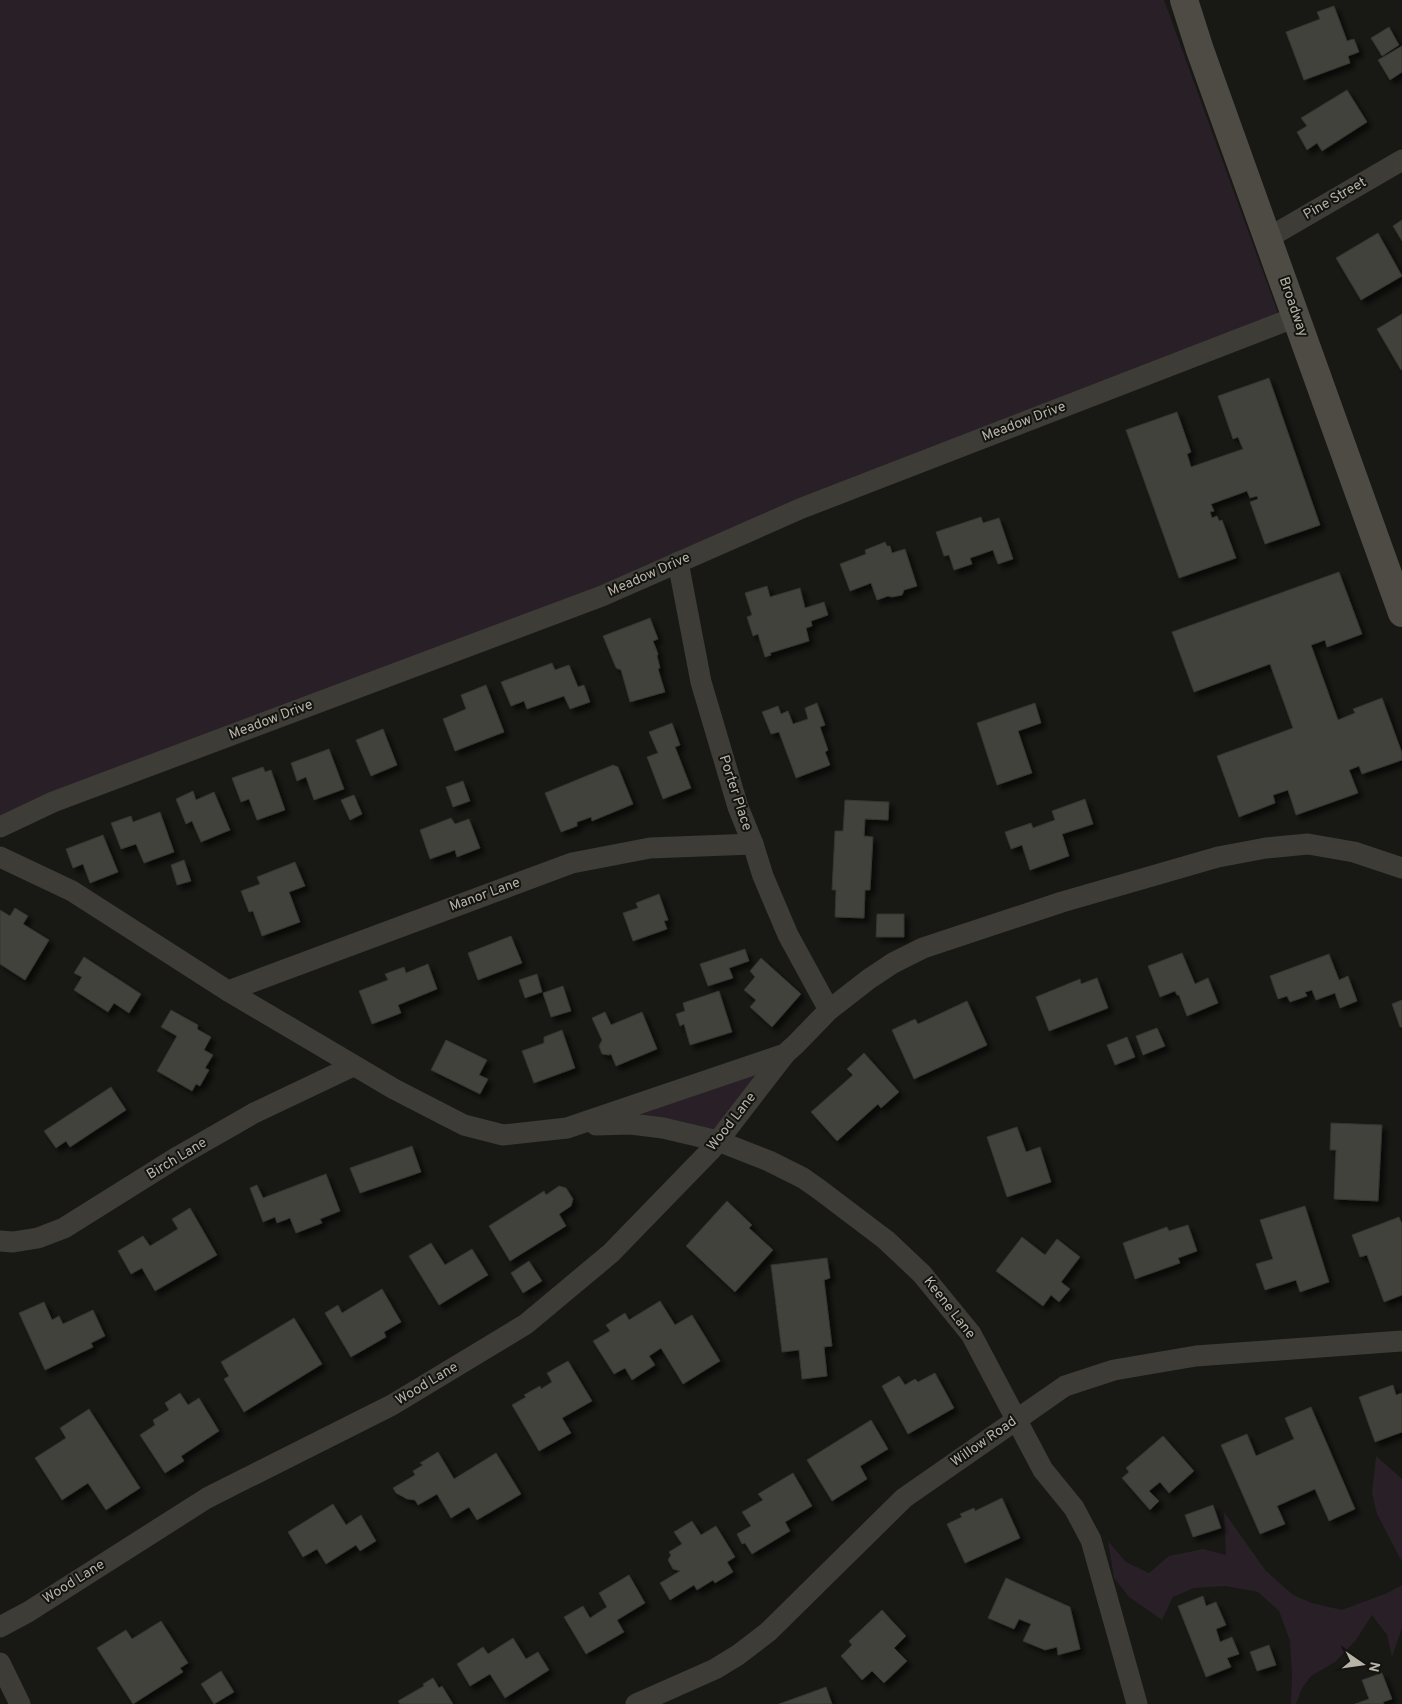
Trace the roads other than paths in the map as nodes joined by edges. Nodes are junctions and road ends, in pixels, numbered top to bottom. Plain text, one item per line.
1 (1184, 0) edge
2 (1402, 160) edge
3 (1268, 238) junction
4 (1296, 317) junction
5 (678, 562) junction
6 (1395, 573) edge
7 (1402, 613) edge
8 (0, 827) edge
9 (753, 844) junction
10 (0, 857) edge
11 (1402, 868) edge
12 (228, 991) junction
13 (829, 1010) junction
14 (785, 1054) junction
15 (353, 1066) junction
16 (566, 1128) junction
17 (718, 1141) junction
18 (0, 1241) edge
19 (1402, 1341) edge
20 (1017, 1419) junction
21 (0, 1627) edge
22 (0, 1663) edge
23 (20, 1704) edge
24 (636, 1704) edge
25 (1137, 1704) edge

1 - 3 main road, Broadway
2 - 3 street, Pine Street
3 - 4 main road, Broadway
4 - 5 street, Meadow Drive
4 - 6 main road, Broadway
5 - 8 street, Meadow Drive
5 - 9 street, Porter Place
6 - 7 main road, Broadway
9 - 12 street, Manor Lane
9 - 13 street, Porter Place
10 - 12 street
11 - 13 street, Wood Lane
12 - 15 street
13 - 14 street, Wood Lane
14 - 16 street
14 - 17 street, Wood Lane
15 - 16 street
15 - 18 street, Birch Lane
16 - 17 street, Keene Lane
17 - 20 street, Keene Lane
17 - 21 street, Wood Lane
19 - 20 street, Willow Road
20 - 24 street, Willow Road
20 - 25 street, Keene Lane
22 - 23 street

